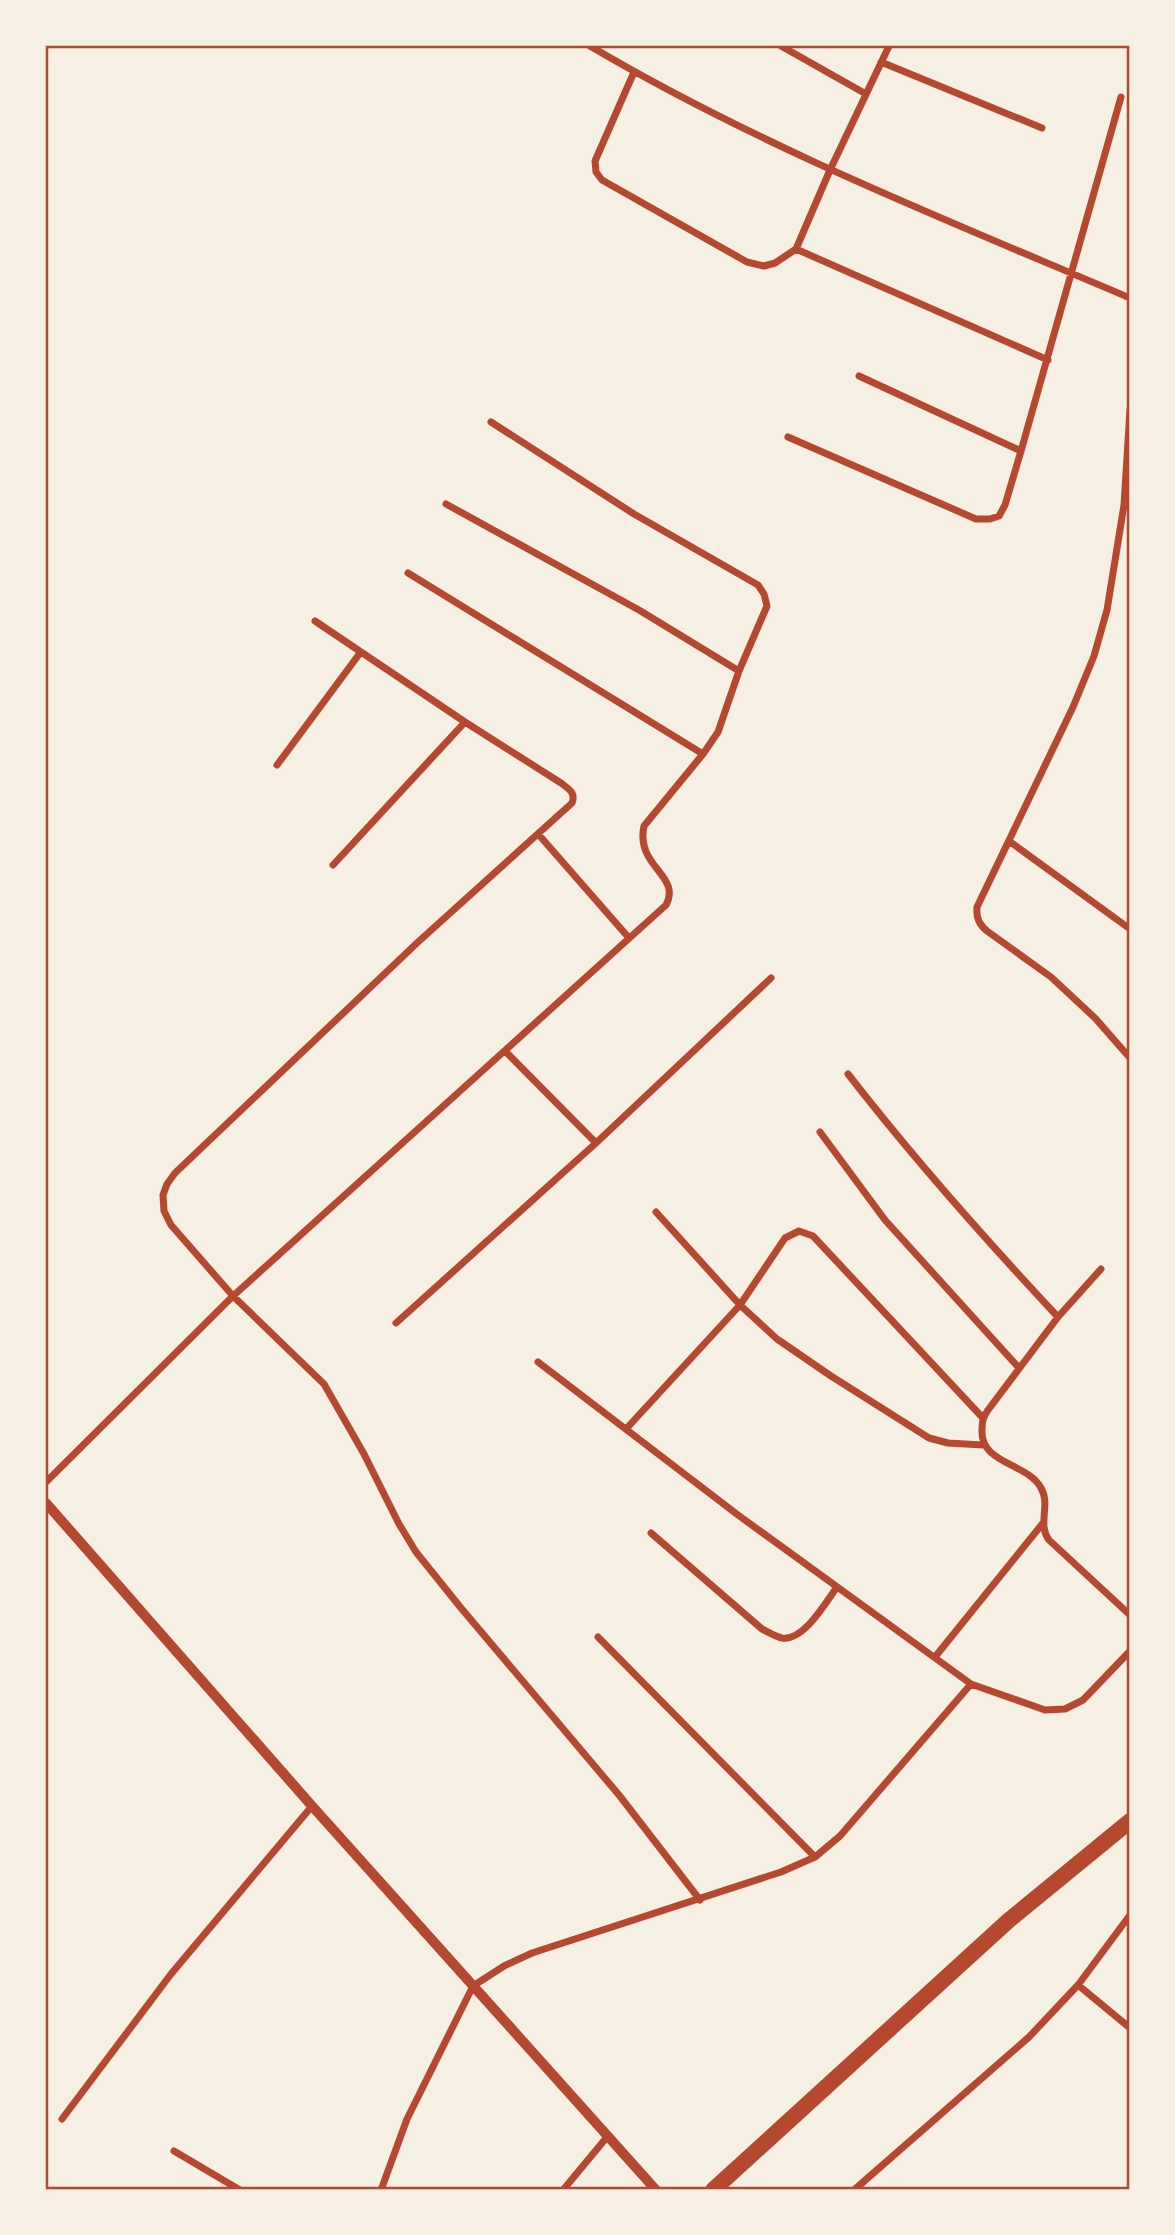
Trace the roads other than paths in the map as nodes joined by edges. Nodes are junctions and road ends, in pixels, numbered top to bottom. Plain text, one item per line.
1 (590, 46) edge
2 (781, 46) edge
3 (889, 46) edge
4 (881, 62) junction
5 (634, 72) junction
6 (866, 94) junction
7 (1121, 97) dead end
8 (1042, 128) dead end
9 (830, 170) junction
10 (796, 249) junction
11 (1073, 274) junction
12 (1129, 298) edge
13 (1048, 360) junction
14 (859, 376) dead end
15 (1129, 410) edge
16 (491, 422) dead end
17 (788, 437) dead end
18 (1021, 451) junction
19 (446, 504) dead end
20 (1127, 506) edge
21 (408, 573) dead end
22 (315, 621) dead end
23 (360, 653) junction
24 (739, 671) junction
25 (465, 722) junction
26 (703, 754) junction
27 (277, 765) dead end
28 (538, 835) junction
29 (1009, 841) junction
30 (333, 865) dead end
31 (1129, 929) edge
32 (629, 938) junction
33 (771, 978) dead end
34 (505, 1051) junction
35 (1129, 1058) edge
36 (848, 1074) dead end
37 (820, 1132) dead end
38 (596, 1143) junction
39 (656, 1212) dead end
40 (1101, 1269) dead end
41 (233, 1296) junction
42 (740, 1305) junction
43 (1058, 1317) junction
44 (397, 1323) dead end
45 (538, 1362) dead end
46 (1019, 1368) junction
47 (982, 1418) junction
48 (626, 1429) junction
49 (983, 1445) junction
50 (46, 1482) edge
51 (46, 1503) edge
52 (1043, 1523) junction
53 (651, 1533) dead end
54 (837, 1587) junction
55 (1129, 1615) edge
56 (597, 1637) dead end
57 (1129, 1651) edge
58 (935, 1657) junction
59 (971, 1684) junction
60 (312, 1806) junction
61 (1129, 1821) edge
62 (815, 1857) junction
63 (700, 1900) junction
64 (1129, 1915) edge
65 (1078, 1985) junction
66 (473, 1986) junction
67 (1129, 2028) edge
68 (62, 2119) dead end
69 (607, 2137) junction
70 (174, 2151) dead end
71 (240, 2189) edge
72 (381, 2189) edge
73 (563, 2189) edge
74 (656, 2189) edge
75 (713, 2189) edge
76 (854, 2189) edge

1 - 5 street
2 - 6 street
3 - 4 street
4 - 6 street
4 - 8 street
5 - 9 street
5 - 10 street
6 - 9 street
7 - 11 street
9 - 10 street
9 - 11 street
10 - 13 street
11 - 12 street
11 - 13 street
13 - 18 street
14 - 18 street
15 - 20 street
16 - 24 street
17 - 18 street
19 - 24 street
20 - 29 street
21 - 26 street
22 - 23 street
23 - 25 street
23 - 27 street
24 - 26 street
25 - 28 street
25 - 30 street
26 - 32 street
28 - 32 street
28 - 41 street
29 - 31 street
29 - 35 street
32 - 34 street
33 - 38 street
34 - 38 street
34 - 41 street
36 - 43 street
37 - 46 street
38 - 44 street
39 - 42 street
40 - 43 street
41 - 50 street
41 - 63 street
42 - 47 street
42 - 48 street
42 - 49 street
43 - 46 street
45 - 48 street
46 - 47 street
47 - 49 street
48 - 54 street
49 - 52 street
51 - 60 street
52 - 55 street
52 - 58 street
53 - 54 street
54 - 58 street
56 - 62 street
57 - 59 street
58 - 59 street
59 - 62 street
60 - 66 street
60 - 68 street
61 - 75 highway
62 - 63 street
63 - 66 street
64 - 65 street
65 - 67 street
65 - 76 street
66 - 69 street
66 - 72 street
69 - 73 street
69 - 74 street
70 - 71 street

